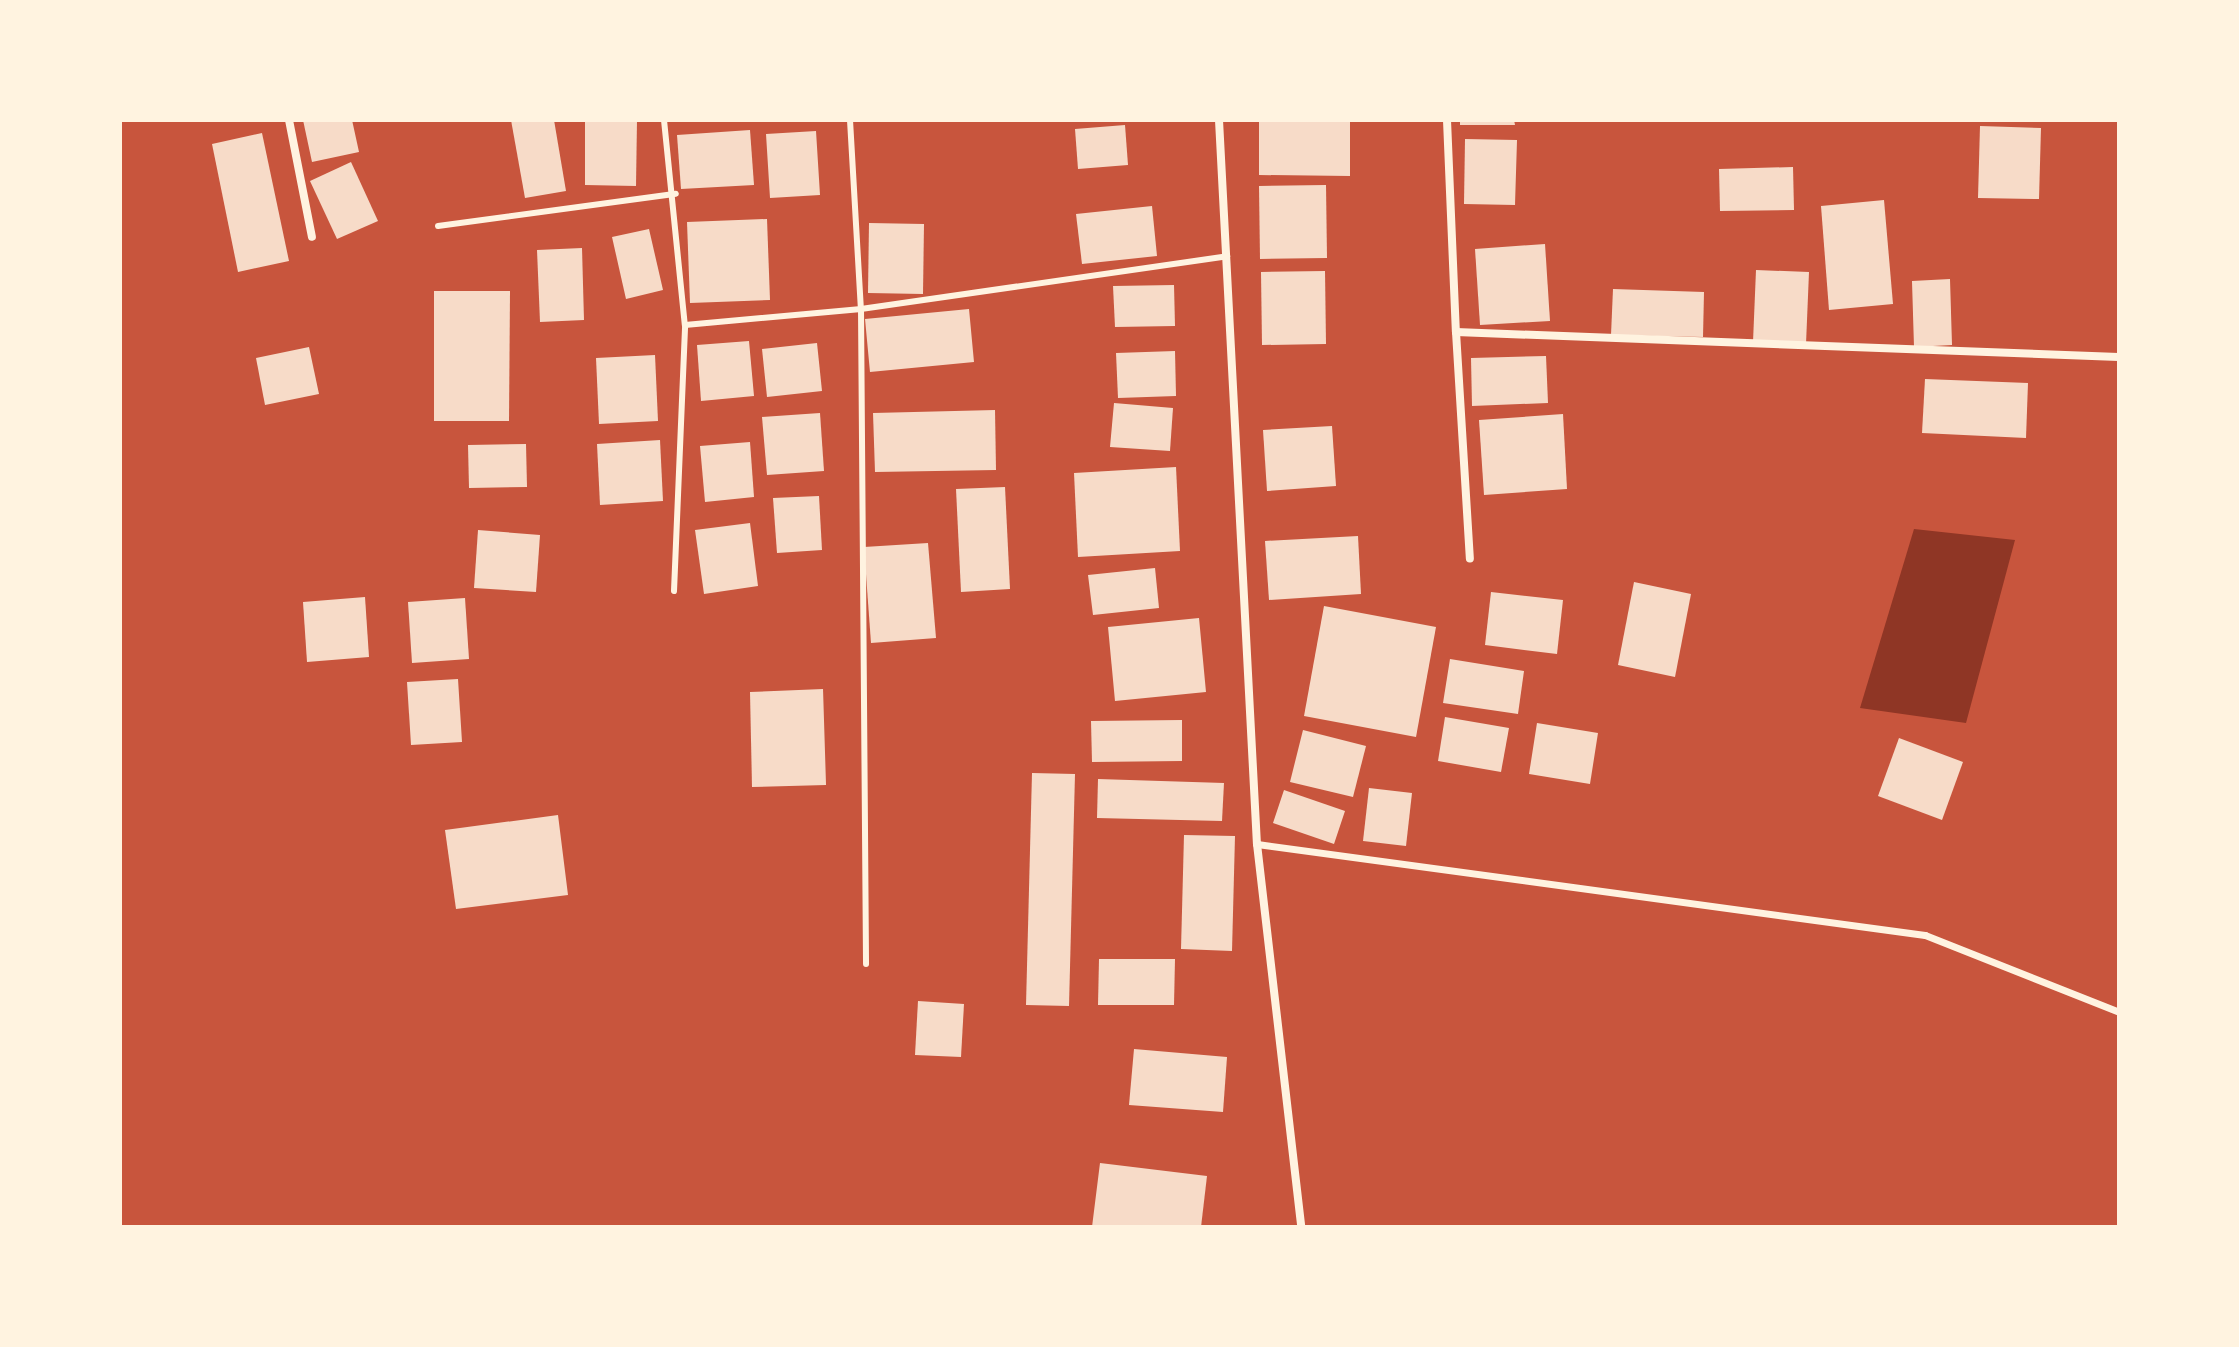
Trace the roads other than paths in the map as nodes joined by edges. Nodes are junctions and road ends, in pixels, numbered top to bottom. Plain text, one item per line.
1 (289, 120) edge
2 (664, 120) edge
3 (850, 120) edge
4 (1219, 120) edge
5 (1447, 120) edge
6 (676, 194) junction
7 (438, 226) dead end
8 (312, 237) dead end
9 (1227, 256) junction
10 (861, 309) junction
11 (685, 325) junction
12 (1456, 332) junction
13 (2119, 357) edge
14 (1470, 559) dead end
15 (674, 591) dead end
16 (1257, 844) junction
17 (866, 964) dead end
18 (2119, 1012) edge
19 (1301, 1227) edge

1 - 8 street
2 - 6 lane
3 - 10 lane
4 - 9 street
5 - 12 street
6 - 7 lane
6 - 11 lane
9 - 10 lane
9 - 16 street
10 - 11 lane
10 - 17 lane
11 - 15 lane
12 - 13 street
12 - 14 street
16 - 18 street
16 - 19 street

